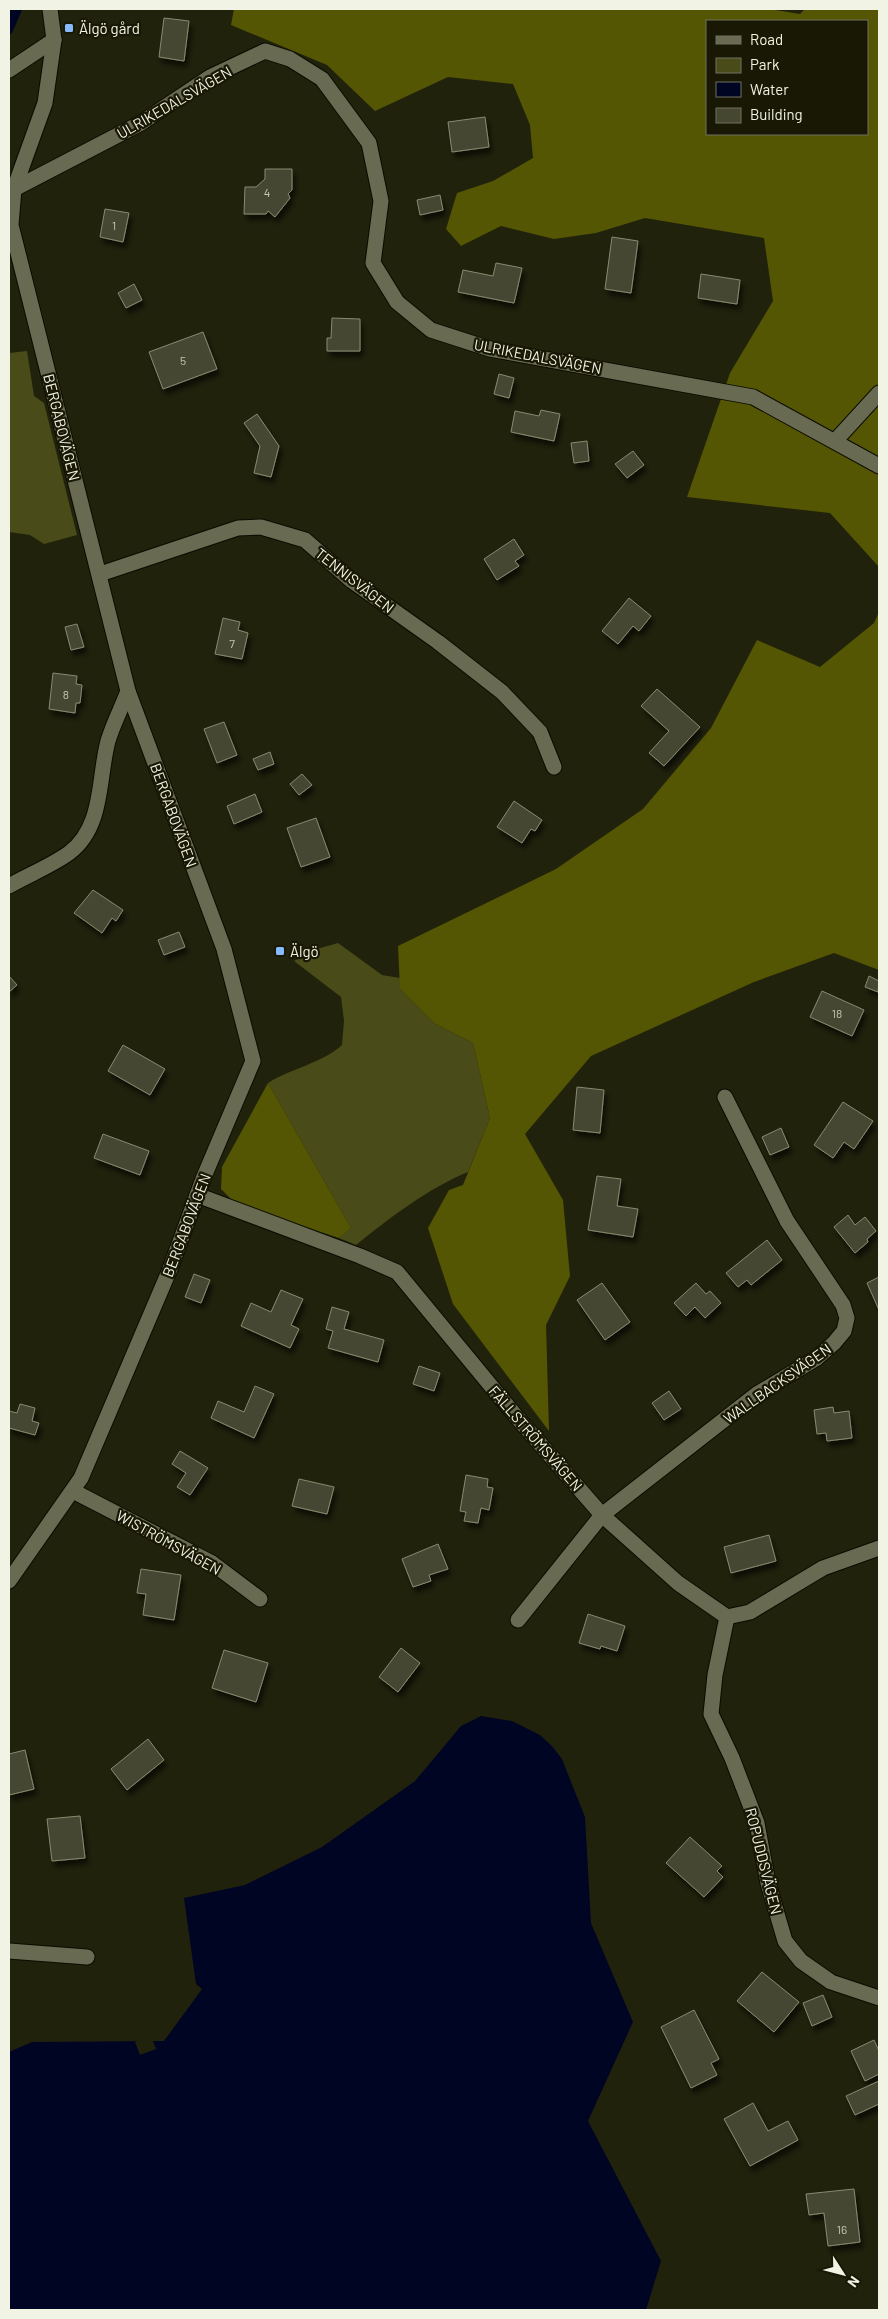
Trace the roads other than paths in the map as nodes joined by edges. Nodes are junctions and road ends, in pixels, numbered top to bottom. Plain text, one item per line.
1 (50, 9) edge
2 (54, 40) junction
3 (9, 70) edge
4 (14, 189) junction
5 (879, 393) edge
6 (836, 440) junction
7 (879, 466) edge
8 (100, 574) junction
9 (128, 691) junction
10 (554, 767) dead end
11 (9, 886) edge
12 (725, 1097) dead end
13 (197, 1195) junction
14 (74, 1491) junction
15 (602, 1514) junction
16 (879, 1548) edge
17 (9, 1581) edge
18 (260, 1599) dead end
19 (727, 1617) junction
20 (518, 1620) dead end
21 (9, 1951) edge
22 (87, 1957) dead end
23 (879, 1998) edge

1 - 2 street, BERGABOVÄGEN
2 - 3 street
2 - 4 street, BERGABOVÄGEN
4 - 6 street, ULRIKEDALSVÄGEN
4 - 8 street, BERGABOVÄGEN
5 - 6 street
6 - 7 street, ULRIKEDALSVÄGEN
8 - 9 street, BERGABOVÄGEN
8 - 10 street, TENNISVÄGEN
9 - 11 street
9 - 13 street, BERGABOVÄGEN
12 - 15 street, WALLBACKSVÄGEN
13 - 14 street, BERGABOVÄGEN
13 - 15 street, FÄLLSTRÖMSVÄGEN
14 - 17 street, BERGABOVÄGEN
14 - 18 street, WISTRÖMSVÄGEN
15 - 19 street, FÄLLSTRÖMSVÄGEN
15 - 20 street, WALLBACKSVÄGEN
16 - 19 street
19 - 23 street, ROPUDDSVÄGEN
21 - 22 street

